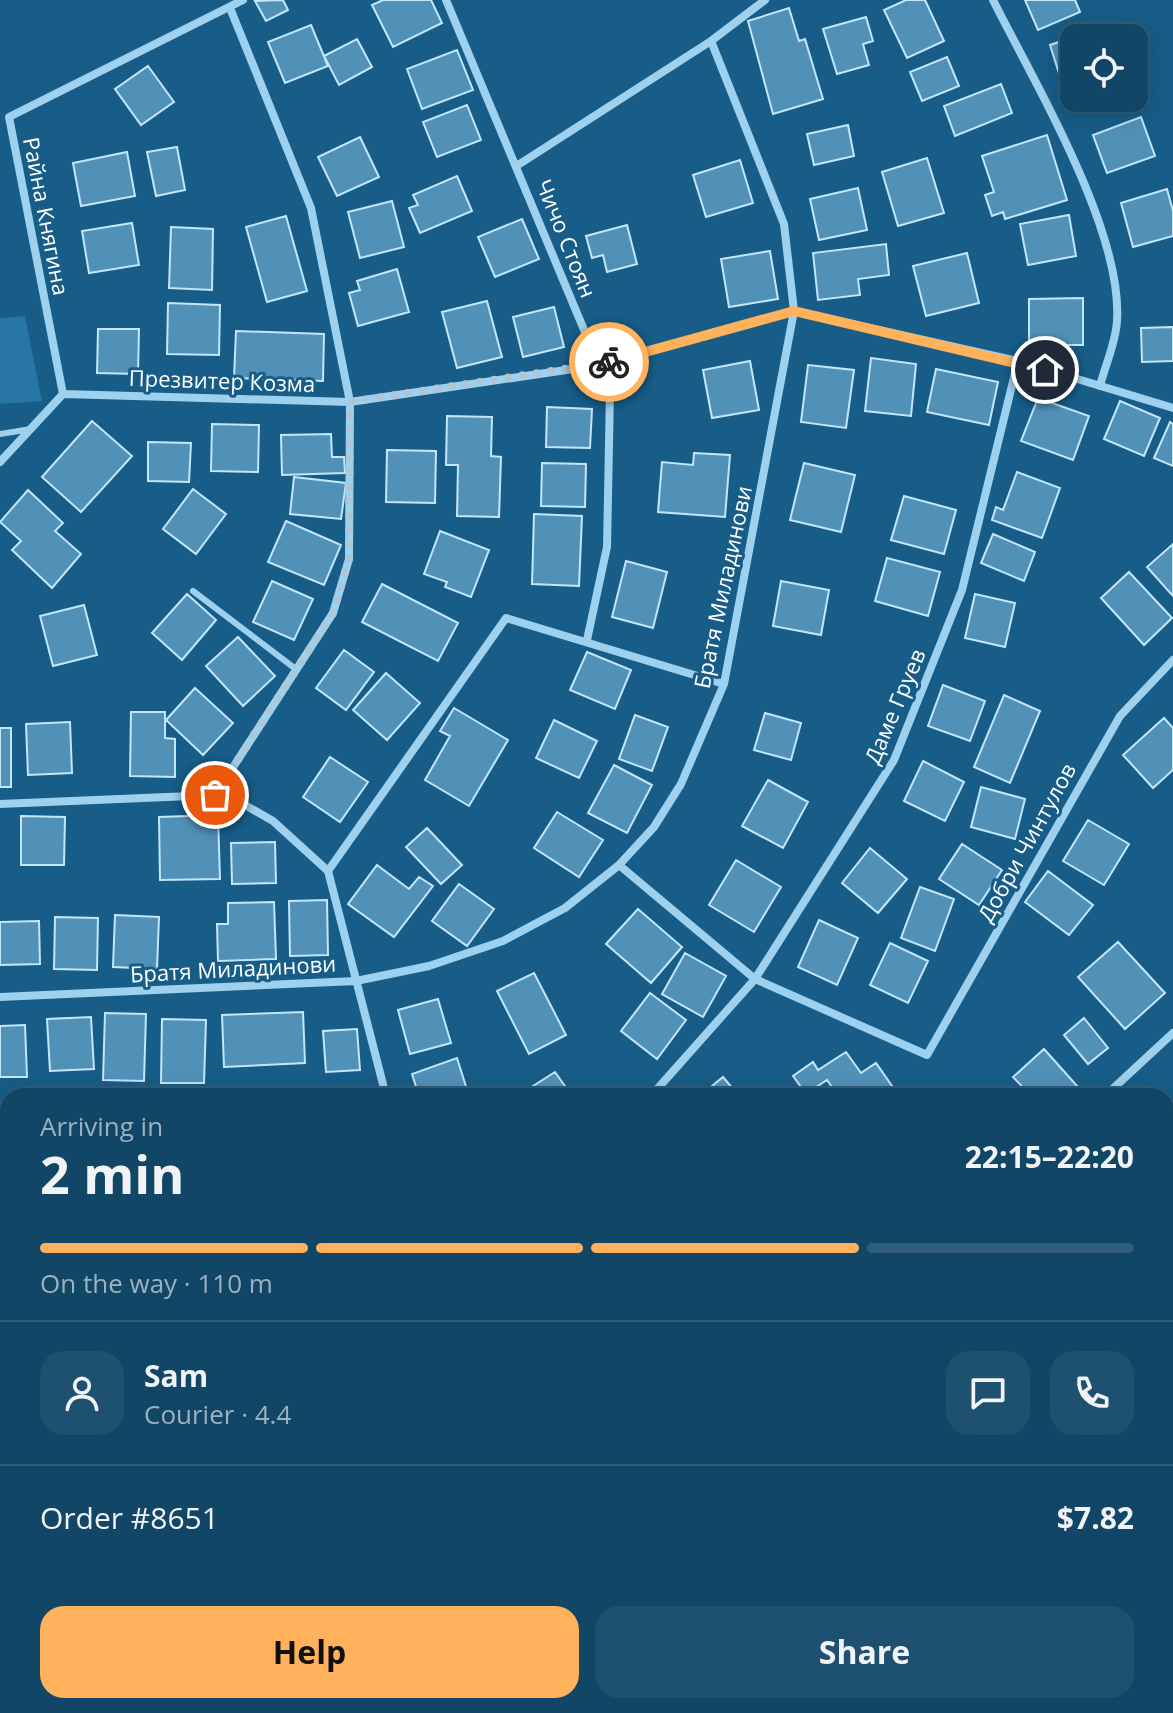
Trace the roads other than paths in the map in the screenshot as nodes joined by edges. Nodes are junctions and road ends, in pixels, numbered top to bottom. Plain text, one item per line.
1 (243, 0) edge
2 (446, 0) edge
3 (765, 0) edge
4 (993, 0) edge
5 (230, 8) junction
6 (711, 41) junction
7 (518, 165) junction
8 (794, 311) junction
9 (1018, 361) junction
10 (600, 365) junction
11 (1100, 386) junction
12 (63, 394) junction
13 (350, 402) junction
14 (1173, 408) edge
15 (31, 429) junction
16 (0, 434) edge
17 (0, 462) edge
18 (193, 591) dead end
19 (587, 640) junction
20 (1173, 660) edge
21 (297, 670) junction
22 (724, 684) junction
23 (215, 795) junction
24 (0, 804) edge
25 (619, 865) junction
26 (328, 871) junction
27 (755, 979) junction
28 (356, 981) junction
29 (0, 997) edge
30 (1173, 1033) edge
31 (384, 1088) edge
32 (658, 1088) edge
33 (1114, 1088) edge

1 - 5 street, Райна Княгина
2 - 7 street, Чичо Стоян
3 - 6 street
4 - 11 street
5 - 12 street, Райна Княгина
5 - 13 street
6 - 7 street
6 - 8 street, Братя Миладинови
7 - 10 street, Чичо Стоян
8 - 9 street, Презвитер Козма
8 - 10 street, Презвитер Козма
8 - 22 street, Братя Миладинови
9 - 11 street, Презвитер Козма
9 - 27 street, Даме Груев
10 - 13 street, Презвитер Козма
10 - 19 street, Чичо Стоян
11 - 14 street, Презвитер Козма
12 - 13 street, Презвитер Козма
12 - 15 street
13 - 21 street
15 - 16 lane
15 - 17 street
18 - 21 lane
19 - 22 street
19 - 26 street
20 - 27 street, Добри Чинтулов
21 - 23 street
22 - 25 street, Братя Миладинови
23 - 24 street
23 - 26 street
25 - 27 street
25 - 28 street, Братя Миладинови
26 - 28 street
27 - 32 street, Даме Груев
28 - 29 street, Братя Миладинови
28 - 31 street
30 - 33 street

